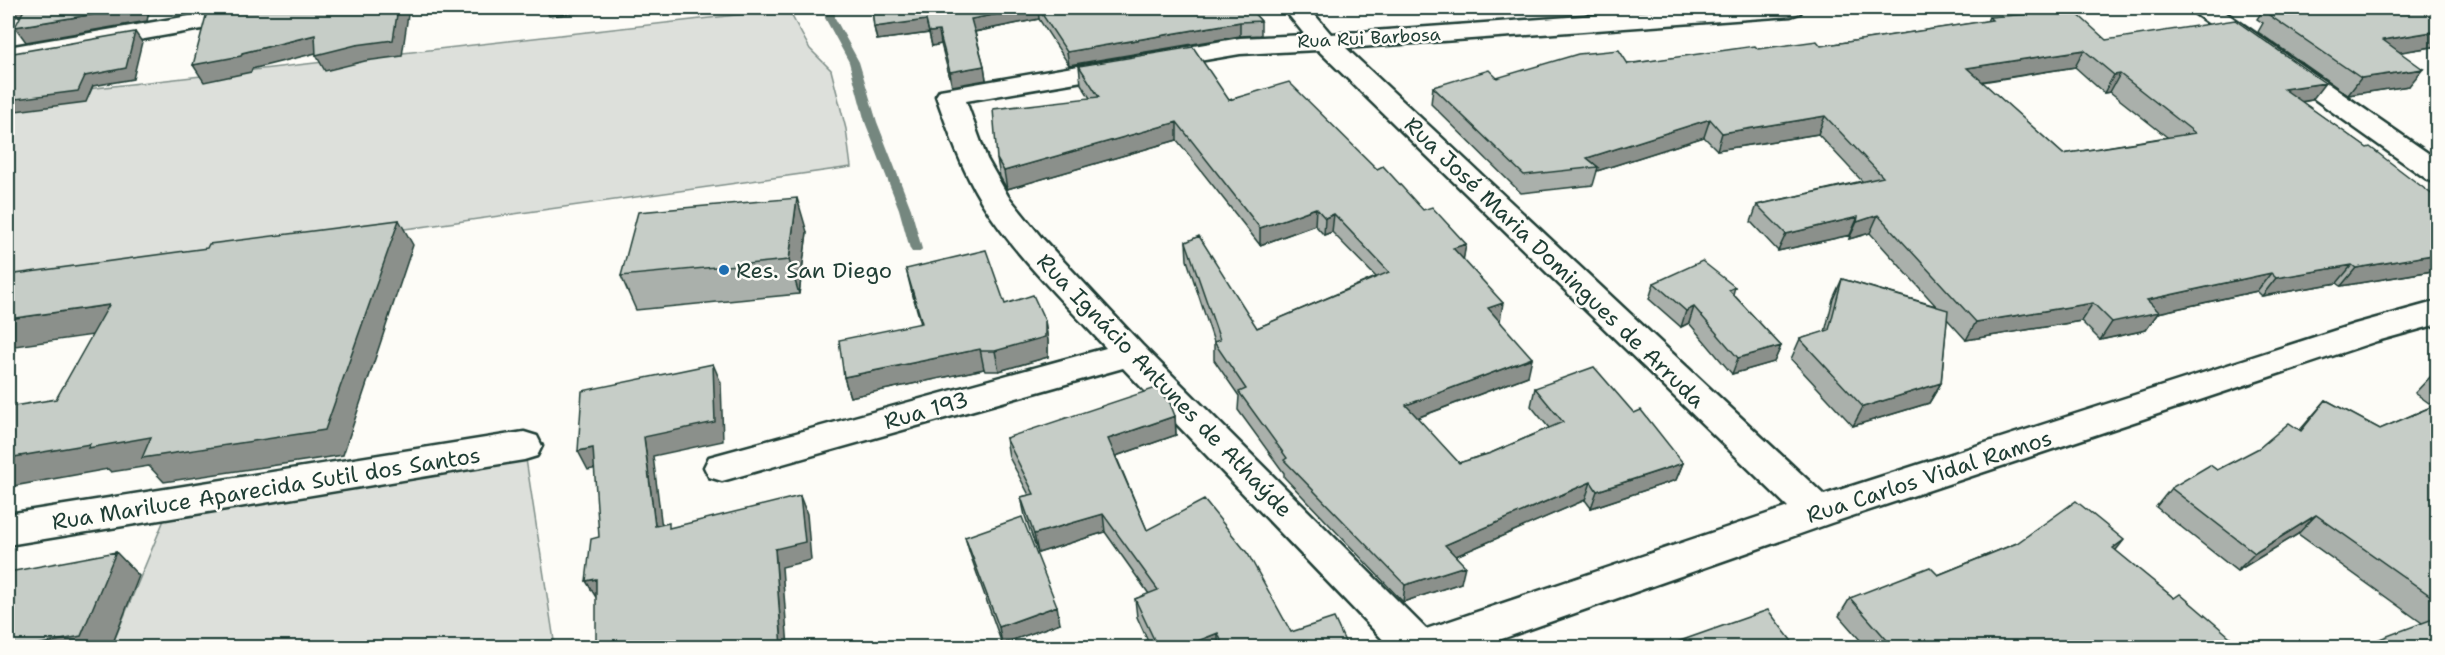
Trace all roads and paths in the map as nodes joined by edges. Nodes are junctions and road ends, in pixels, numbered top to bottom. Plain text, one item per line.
1 (276, 8) edge
2 (1296, 8) edge
3 (1791, 8) edge
4 (2203, 8) edge
5 (1324, 42) junction
6 (8, 55) edge
7 (950, 96) joint
8 (2438, 174) edge
9 (2438, 312) edge
10 (1130, 354) junction
11 (524, 446) dead end
12 (722, 467) dead end
13 (1818, 512) junction
14 (8, 530) edge
15 (1418, 648) edge
16 (1423, 648) edge

1 - 6 street
2 - 5 street, Rua José Maria Domingues de Arruda
3 - 5 street, Rua Rui Barbosa
4 - 8 street
5 - 7 street, Rua Rui Barbosa
5 - 13 street, Rua José Maria Domingues de Arruda
7 - 10 street, Rua Ignácio Antunes de Athaýde
9 - 13 street, Rua Carlos Vidal Ramos
10 - 12 street, Rua 193
10 - 15 street, Rua Ignácio Antunes de Athaýde
11 - 14 street, Rua Mariluce Aparecida Sutil dos Santos
13 - 16 street, Rua Carlos Vidal Ramos

